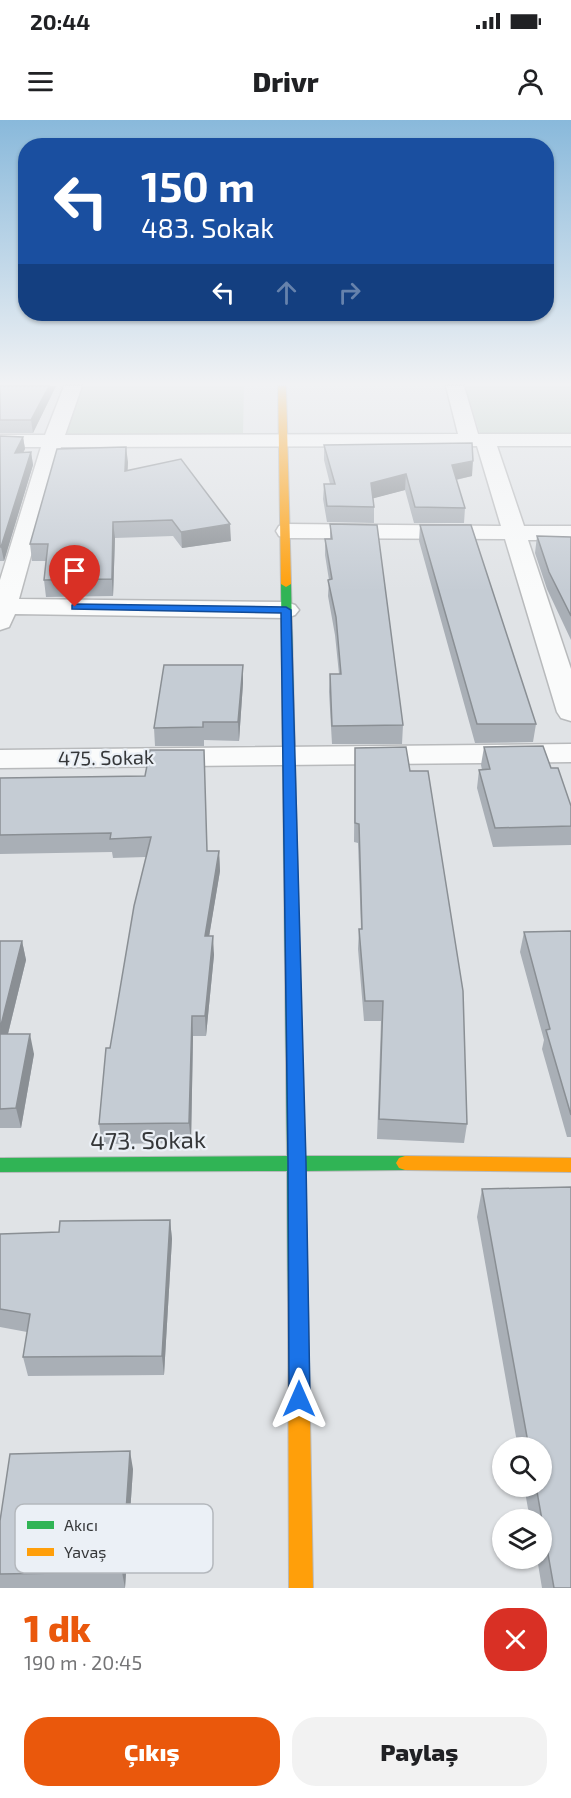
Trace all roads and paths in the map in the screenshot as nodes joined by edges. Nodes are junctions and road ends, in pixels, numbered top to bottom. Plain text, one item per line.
1 (49, 455) edge
2 (284, 455) edge
3 (483, 455) edge
4 (286, 531) junction
5 (571, 533) edge
6 (513, 534) junction
7 (286, 610) junction
8 (2, 611) edge
9 (571, 712) edge
10 (571, 753) edge
11 (289, 756) junction
12 (0, 759) edge
13 (297, 1162) junction
14 (0, 1165) edge
15 (571, 1165) edge
16 (301, 1588) edge

1 - 8 street
2 - 4 street
3 - 6 street
4 - 6 street
4 - 7 street
5 - 6 street
6 - 9 street
7 - 8 street
7 - 11 street
10 - 11 street, 475. Sokak
11 - 12 street, 475. Sokak
11 - 13 street
13 - 14 street, 473. Sokak
13 - 15 street, 473. Sokak
13 - 16 street

